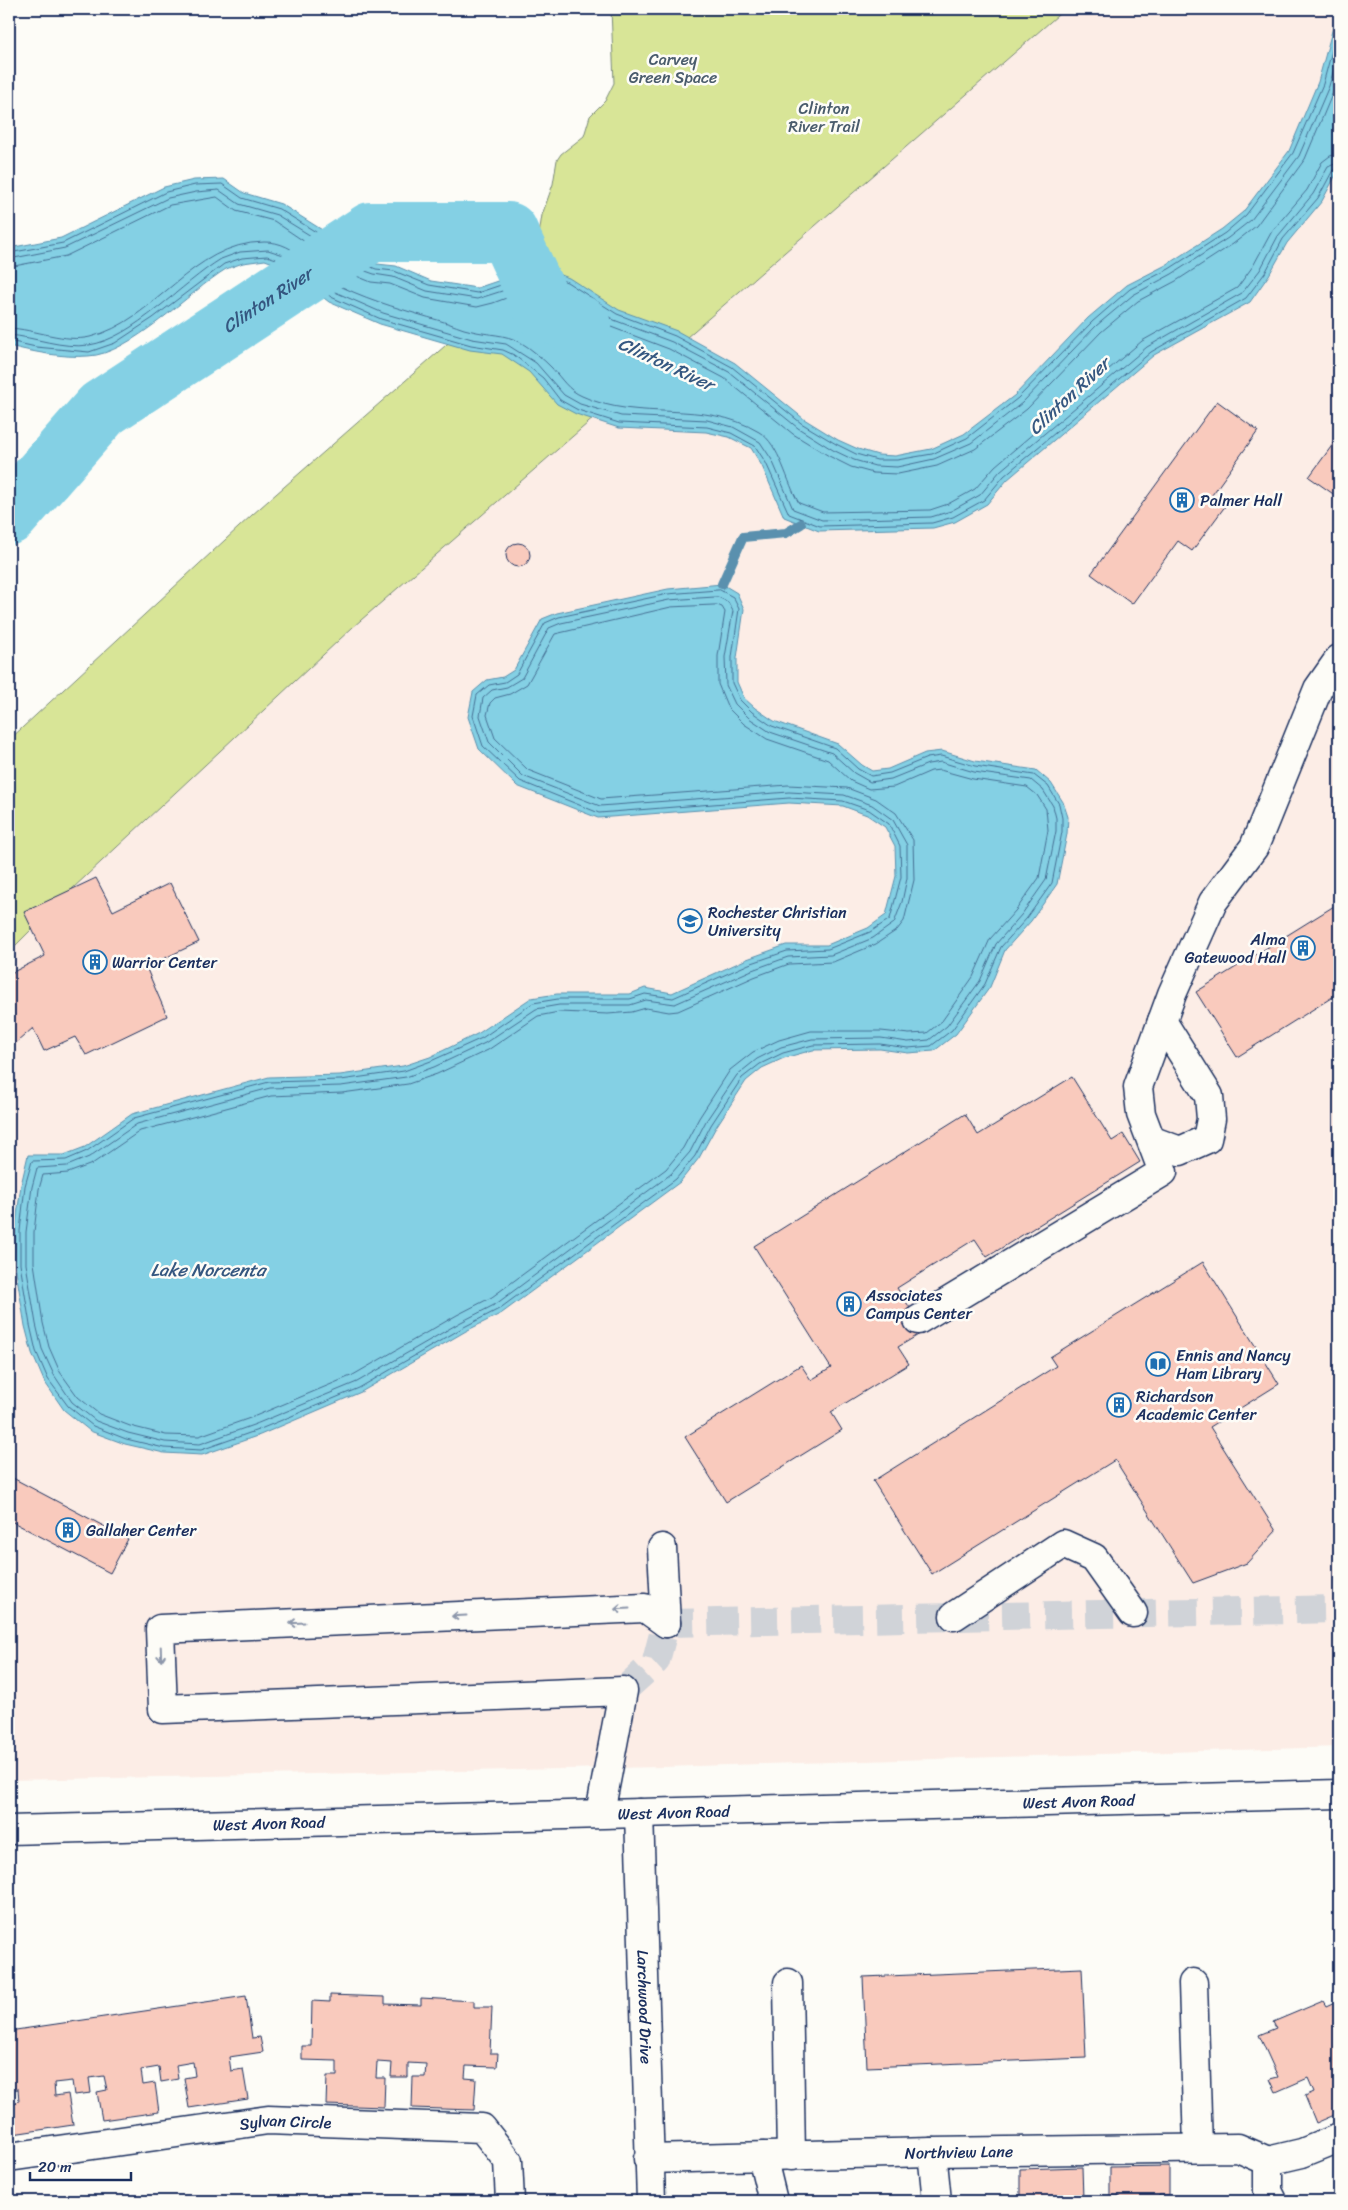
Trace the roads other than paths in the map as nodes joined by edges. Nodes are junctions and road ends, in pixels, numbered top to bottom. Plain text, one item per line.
1 (1339, 659) edge
2 (1162, 1021) junction
3 (1153, 1141) junction
4 (918, 1320) dead end
5 (662, 1548) dead end
6 (1133, 1613) dead end
7 (954, 1616) dead end
8 (1339, 1794) edge
9 (600, 1813) junction
10 (639, 1813) junction
11 (9, 1830) edge
12 (788, 1983) dead end
13 (1192, 1983) dead end
14 (1339, 2138) edge
15 (1198, 2148) junction
16 (932, 2152) junction
17 (762, 2156) junction
18 (791, 2156) junction
19 (9, 2157) edge
20 (648, 2160) junction
21 (1268, 2161) junction
22 (510, 2201) edge
23 (650, 2201) edge
24 (773, 2201) edge
25 (937, 2201) edge
26 (1273, 2201) edge

1 - 2 street
2 - 3 street
2 - 3 street
3 - 4 street
5 -> 9 street
6 - 7 street
8 - 10 street, West Avon Road
9 - 10 street, West Avon Road
9 - 11 street, West Avon Road
10 - 20 street, Larchwood Drive
12 - 18 street
13 - 15 street
14 - 21 street
15 - 16 street, Northview Lane
15 - 21 street, Northview Lane
16 - 18 street, Northview Lane
16 - 25 street
17 - 18 street, Northview Lane
17 - 20 street, Northview Lane
17 - 24 street
19 - 22 street, Sylvan Circle
20 - 23 street, Larchwood Drive
21 - 26 street

